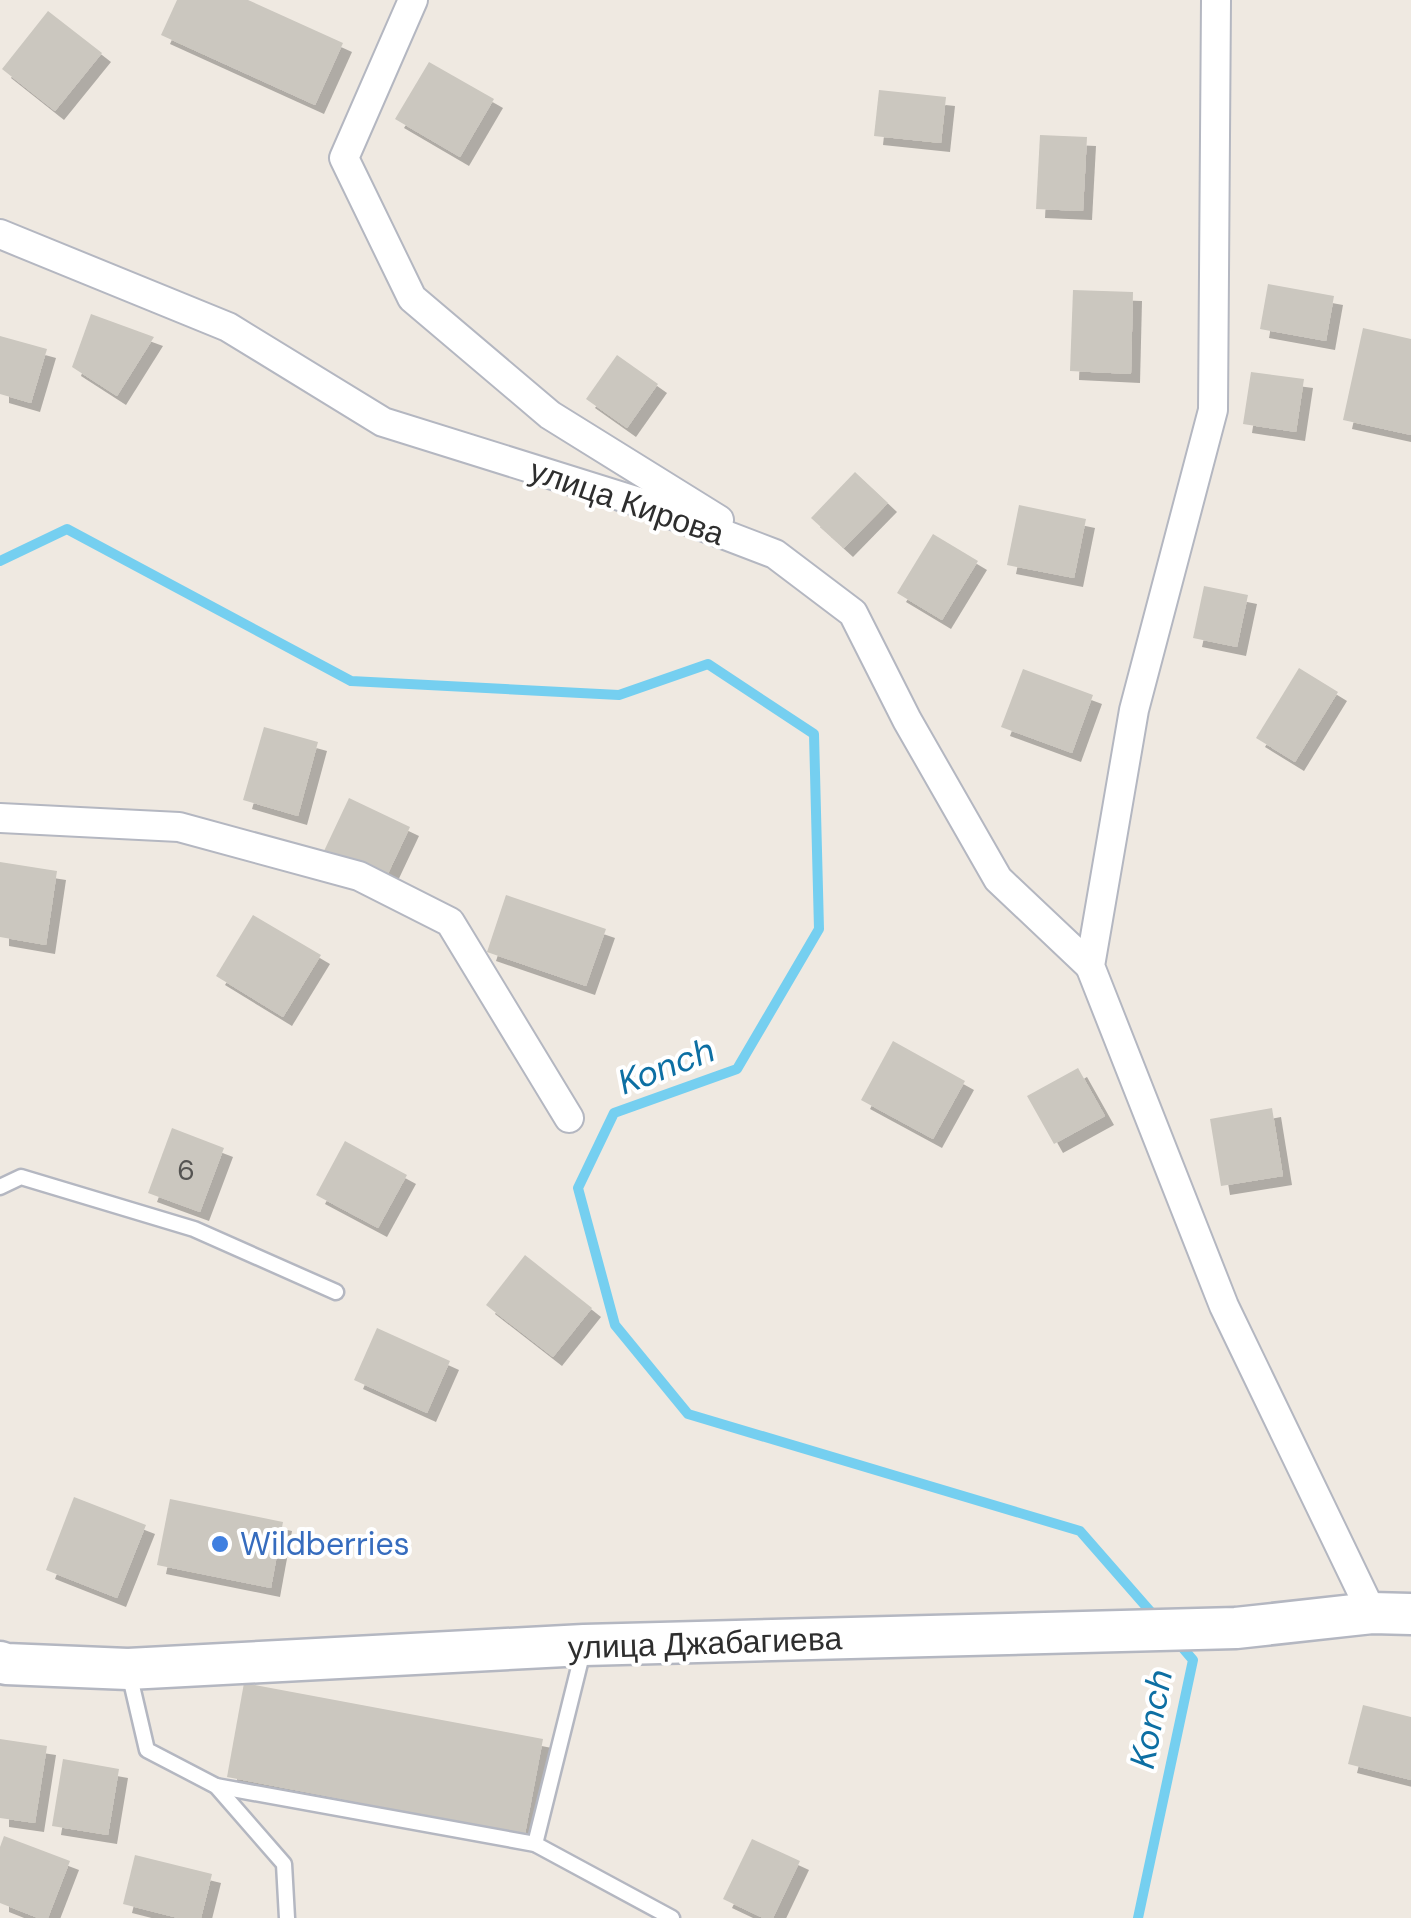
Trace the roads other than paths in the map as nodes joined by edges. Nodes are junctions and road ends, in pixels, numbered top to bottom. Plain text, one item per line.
1 (413, 0) edge
2 (1216, 0) edge
3 (0, 234) edge
4 (775, 554) junction
5 (0, 818) edge
6 (1090, 966) junction
7 (569, 1118) dead end
8 (0, 1187) edge
9 (336, 1292) dead end
10 (1391, 1614) edge
11 (584, 1645) junction
12 (0, 1662) edge
13 (128, 1669) junction
14 (216, 1786) junction
15 (535, 1844) junction
16 (287, 1918) edge
17 (672, 1918) edge

1 - 4 street
2 - 6 street
3 - 4 street, улица Кирова
4 - 6 street, улица Кирова
5 - 7 street
6 - 10 street
8 - 9 lane
10 - 11 main road, улица Джабагиева
11 - 13 main road, улица Джабагиева
11 - 15 lane
12 - 13 main road, улица Джабагиева
13 - 14 lane
14 - 15 lane
14 - 16 lane
15 - 17 lane

